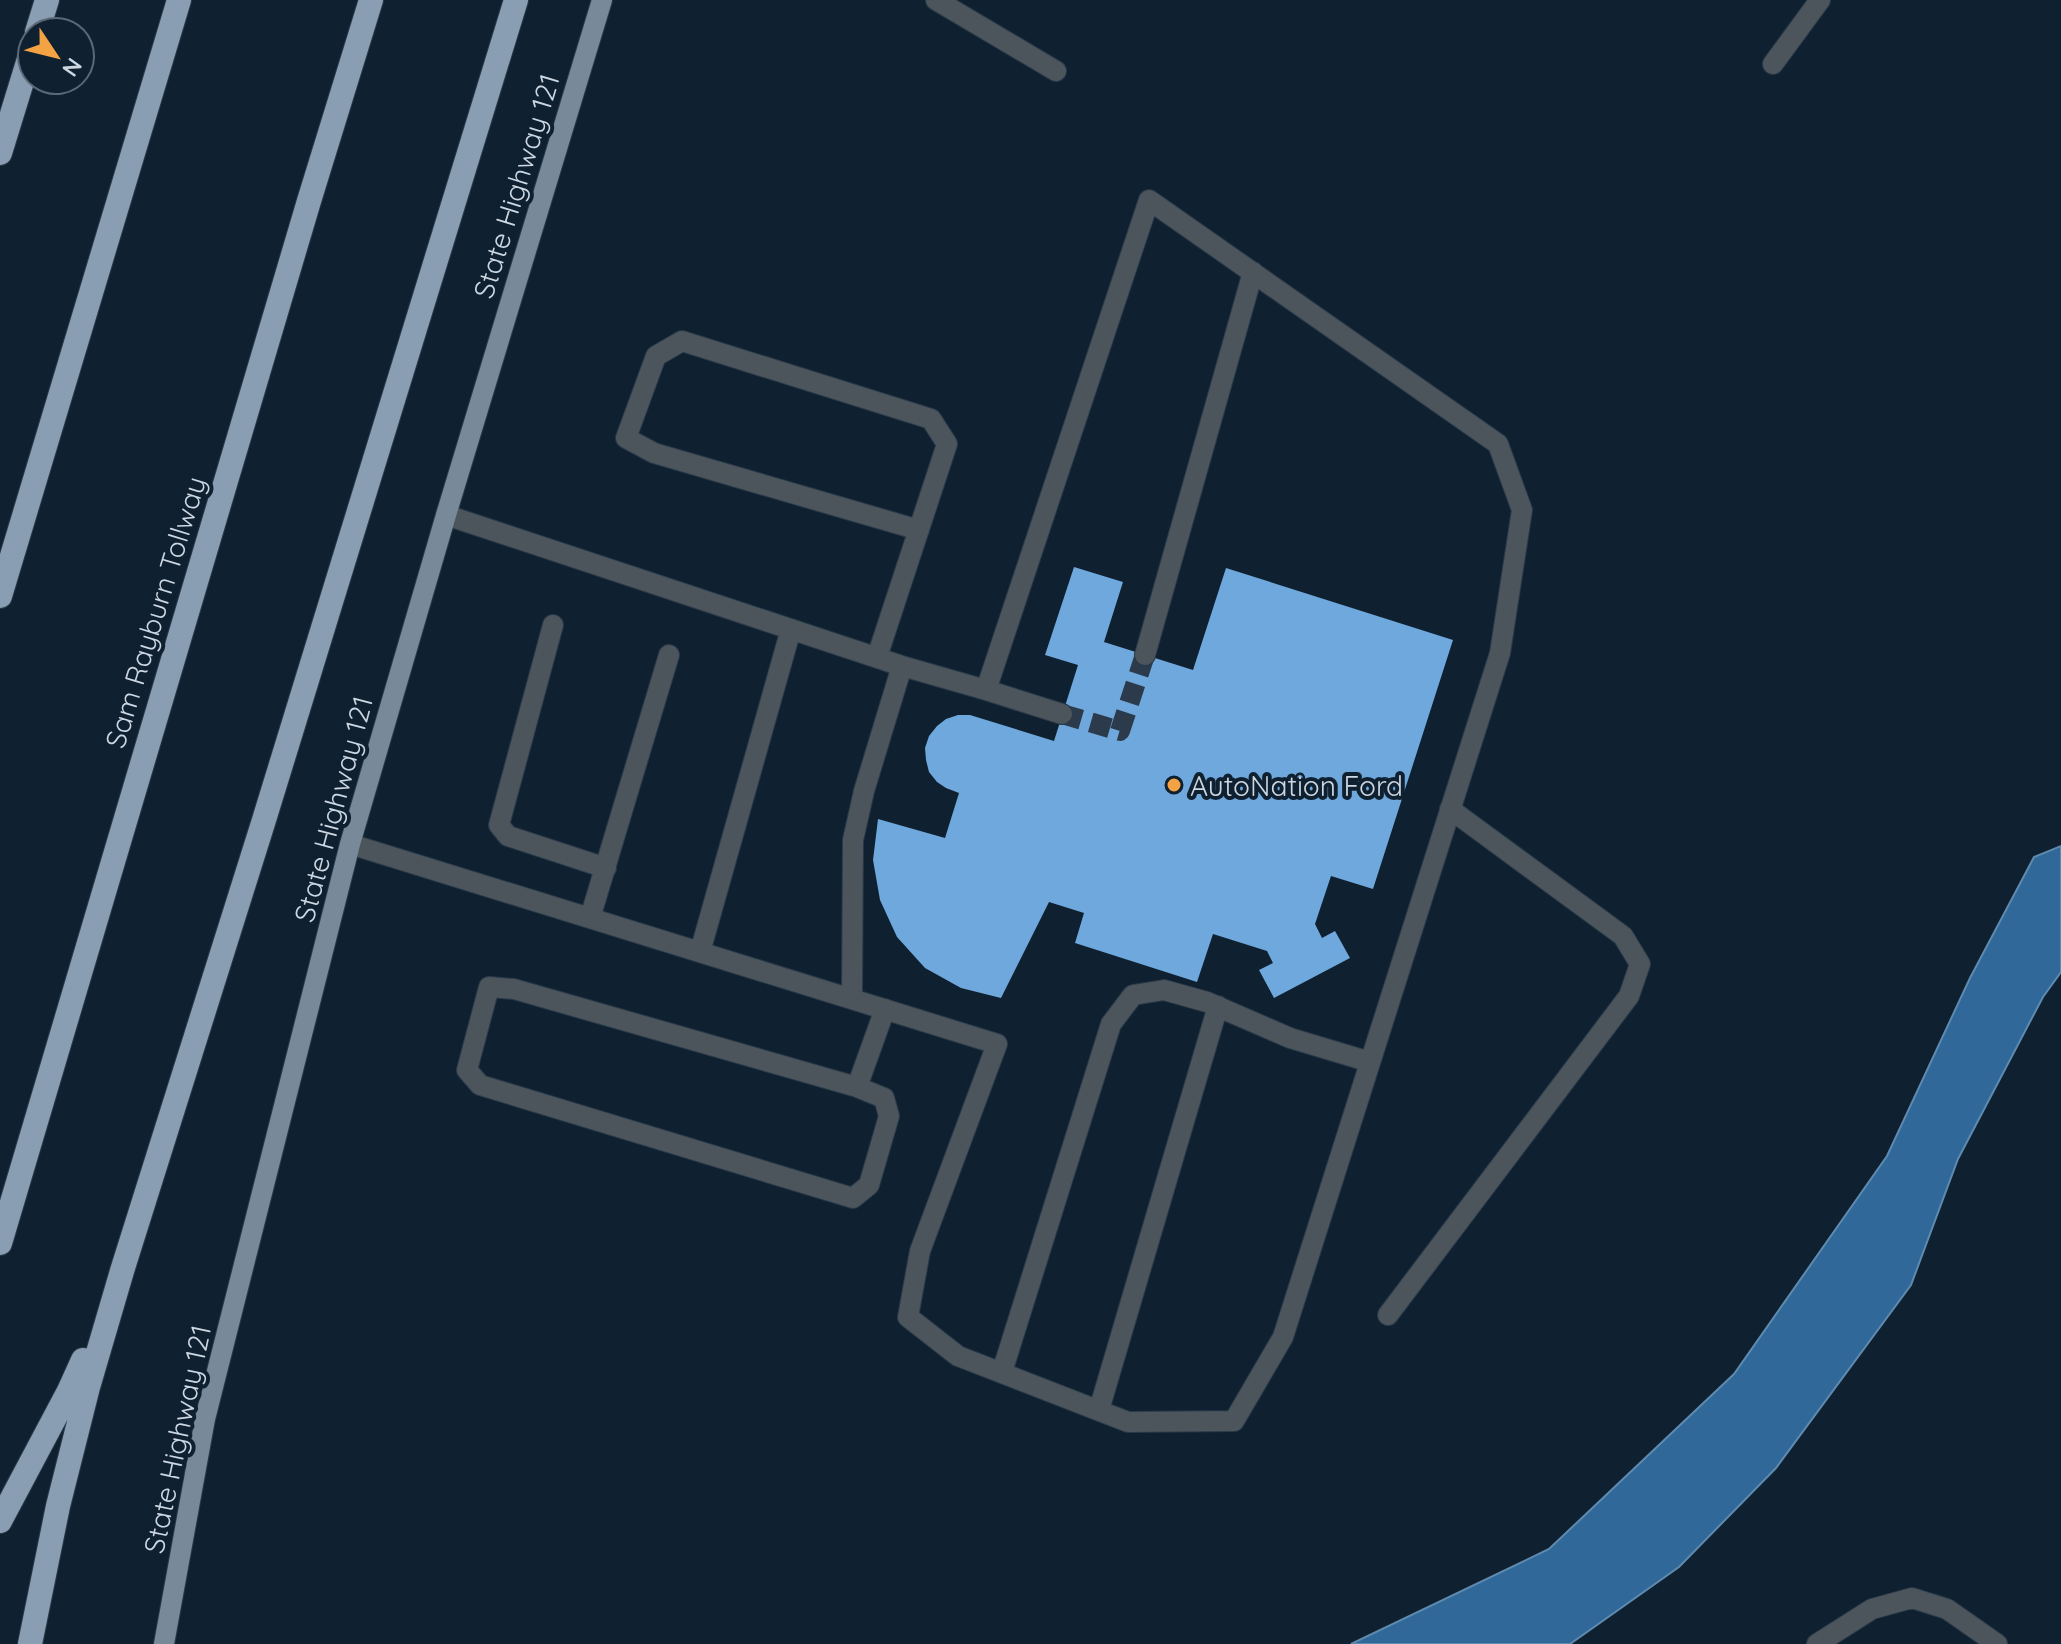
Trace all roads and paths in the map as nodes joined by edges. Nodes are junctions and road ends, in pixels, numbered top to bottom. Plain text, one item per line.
1 (179, 0) edge
2 (371, 0) edge
3 (389, 0) edge
4 (516, 0) edge
5 (602, 0) edge
6 (936, 0) edge
7 (1820, 0) edge
8 (1773, 64) dead end
9 (1056, 71) dead end
10 (18, 96) edge
11 (0, 153) edge
12 (309, 201) junction
13 (1253, 272) junction
14 (446, 515) junction
15 (919, 530) junction
16 (0, 596) edge
17 (553, 625) dead end
18 (791, 629) junction
19 (669, 655) dead end
20 (1145, 655) tunnel mouth
21 (877, 657) junction
22 (902, 666) junction
23 (986, 690) junction
24 (1062, 714) tunnel mouth
25 (1450, 809) junction
26 (350, 844) junction
27 (606, 868) junction
28 (590, 918) junction
29 (700, 952) junction
30 (852, 999) junction
31 (1218, 1006) junction
32 (885, 1009) junction
33 (1370, 1062) junction
34 (857, 1087) junction
35 (0, 1243) edge
36 (122, 1271) junction
37 (1388, 1315) dead end
38 (1002, 1372) junction
39 (1099, 1410) junction
40 (0, 1521) edge
41 (30, 1644) edge
42 (164, 1644) edge
43 (1817, 1644) edge
44 (1997, 1644) edge

1 - 16 highway
2 - 12 highway, Sam Rayburn Tollway
3 - 12 highway
4 - 36 highway
5 - 14 main road, State Highway 121
6 - 9 lane
7 - 8 lane
10 - 11 highway
12 - 35 highway, Sam Rayburn Tollway
13 - 20 lane
13 - 23 lane
13 - 25 lane
14 - 18 lane
14 - 26 main road, State Highway 121
15 - 15 lane
15 - 21 lane
17 - 27 lane
18 - 21 lane
18 - 29 lane
19 - 27 lane
21 - 22 lane
22 - 23 lane
22 - 30 lane
23 - 24 lane
25 - 33 lane
25 - 37 lane
26 - 28 lane
26 - 42 main road, State Highway 121
27 - 28 lane
28 - 29 lane
29 - 30 lane
30 - 32 lane
31 - 33 lane
31 - 38 lane
31 - 39 lane
32 - 34 lane
32 - 38 lane
33 - 39 lane
34 - 34 lane
36 - 40 highway
36 - 41 highway
38 - 39 lane
43 - 44 lane

